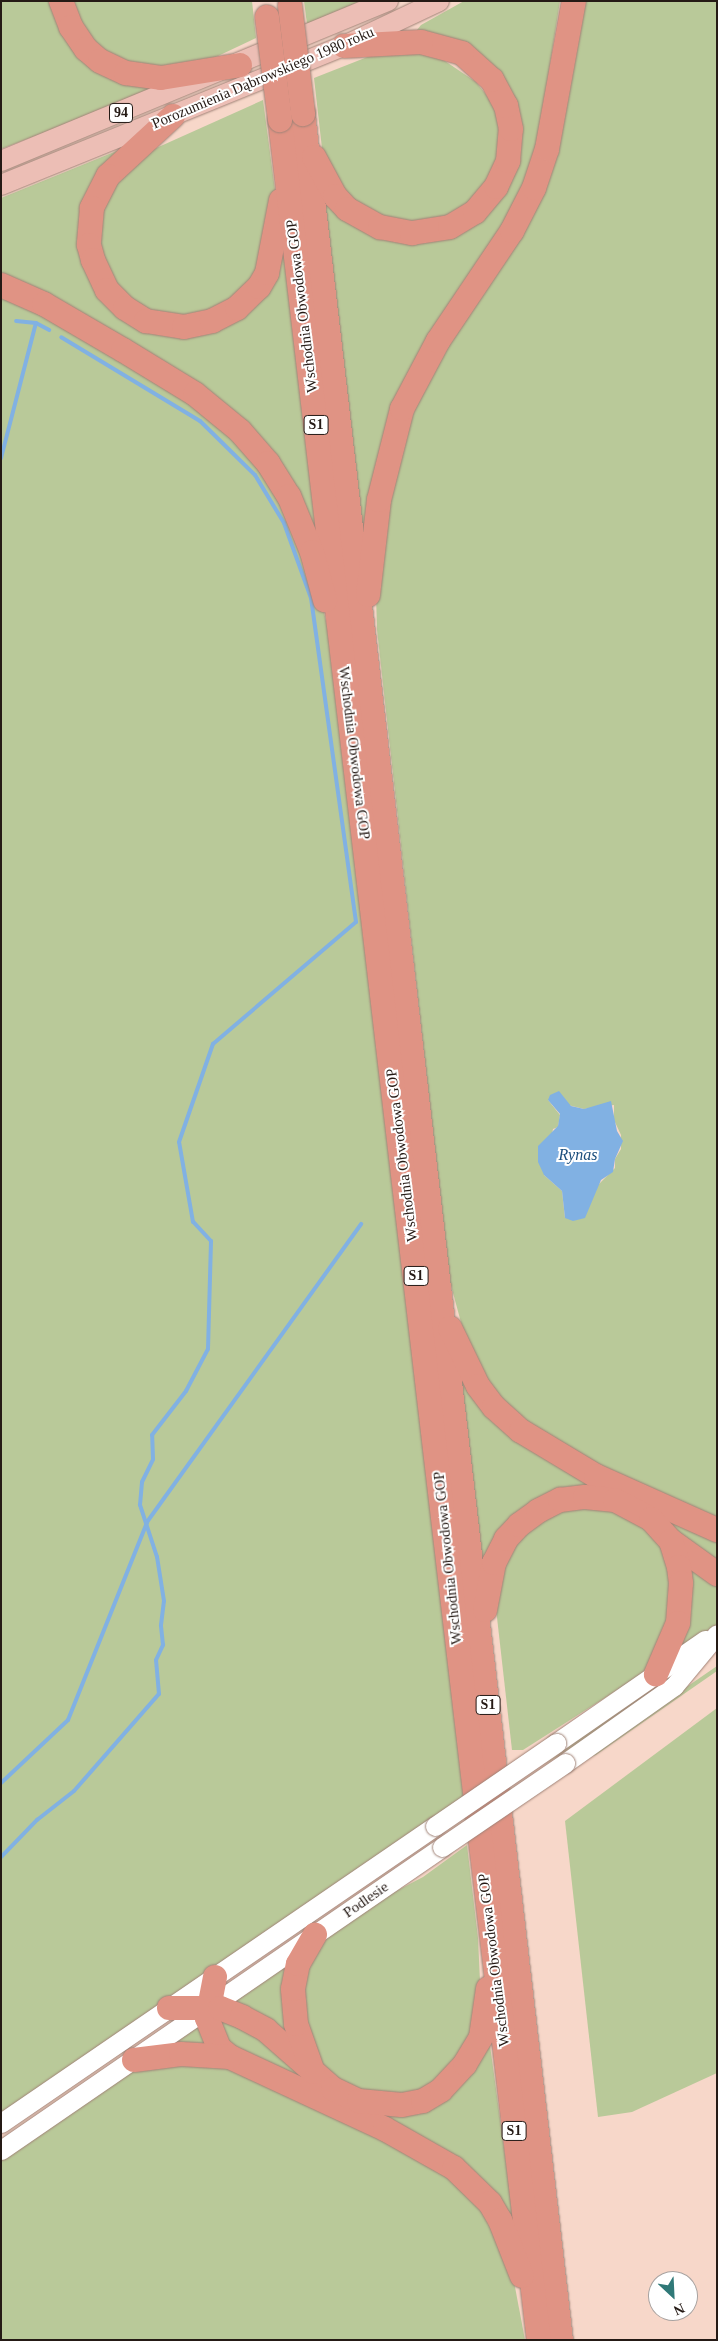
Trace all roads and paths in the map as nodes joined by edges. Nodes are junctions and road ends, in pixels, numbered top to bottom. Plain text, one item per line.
1 (61, 1) edge
2 (388, 1) edge
3 (439, 1) edge
4 (574, 1) edge
5 (290, 4) edge
6 (266, 8) edge
7 (344, 46) junction
8 (240, 65) junction
9 (173, 116) junction
10 (306, 142) junction
11 (1, 161) edge
12 (286, 171) junction
13 (1, 185) edge
14 (1, 285) edge
15 (364, 634) junction
16 (344, 678) junction
17 (442, 1313) junction
18 (717, 1530) edge
19 (671, 1541) junction
20 (717, 1574) edge
21 (717, 1633) edge
22 (481, 1646) junction
23 (656, 1674) junction
24 (315, 1935) junction
25 (492, 1942) junction
26 (215, 1977) junction
27 (169, 2008) junction
28 (209, 2008) junction
29 (230, 2058) junction
30 (134, 2060) junction
31 (314, 2074) junction
32 (1, 2122) edge
33 (1, 2150) edge
34 (538, 2330) edge
35 (561, 2340) edge

1 - 8 highway
2 - 8 main road, Porozumienia Dąbrowskiego 1980 roku / 94
3 - 7 main road, Porozumienia Dąbrowskiego 1980 roku / 94
4 - 15 highway
5 - 10 highway, Wschodnia Obwodowa GOP / S1, bridge
6 - 12 highway, Wschodnia Obwodowa GOP / S1, bridge
7 - 9 main road, Porozumienia Dąbrowskiego 1980 roku / 94
7 - 10 highway
8 - 11 main road, Porozumienia Dąbrowskiego 1980 roku / 94
9 - 12 highway
9 - 13 main road, Porozumienia Dąbrowskiego 1980 roku / 94
10 - 15 highway, Wschodnia Obwodowa GOP / S1
12 - 16 highway, Wschodnia Obwodowa GOP / S1
14 - 16 highway
15 - 17 highway, Wschodnia Obwodowa GOP / S1
16 - 25 highway, Wschodnia Obwodowa GOP / S1
17 - 18 highway
17 - 22 highway, Wschodnia Obwodowa GOP / S1
19 - 20 highway
19 - 22 highway
19 - 23 highway
21 - 23 street, Podlesie
21 - 24 street, Podlesie, bridge
22 - 35 highway, Wschodnia Obwodowa GOP / S1
23 - 26 street, Podlesie, bridge
24 - 28 street, Podlesie
24 - 31 highway
25 - 31 highway
25 - 34 highway, Wschodnia Obwodowa GOP / S1
26 - 27 street, Podlesie
26 - 28 highway
27 - 28 highway
27 - 32 street, Podlesie
28 - 29 highway
28 - 30 street, Podlesie
28 - 31 highway
29 - 30 highway
29 - 34 highway
30 - 33 street, Podlesie

